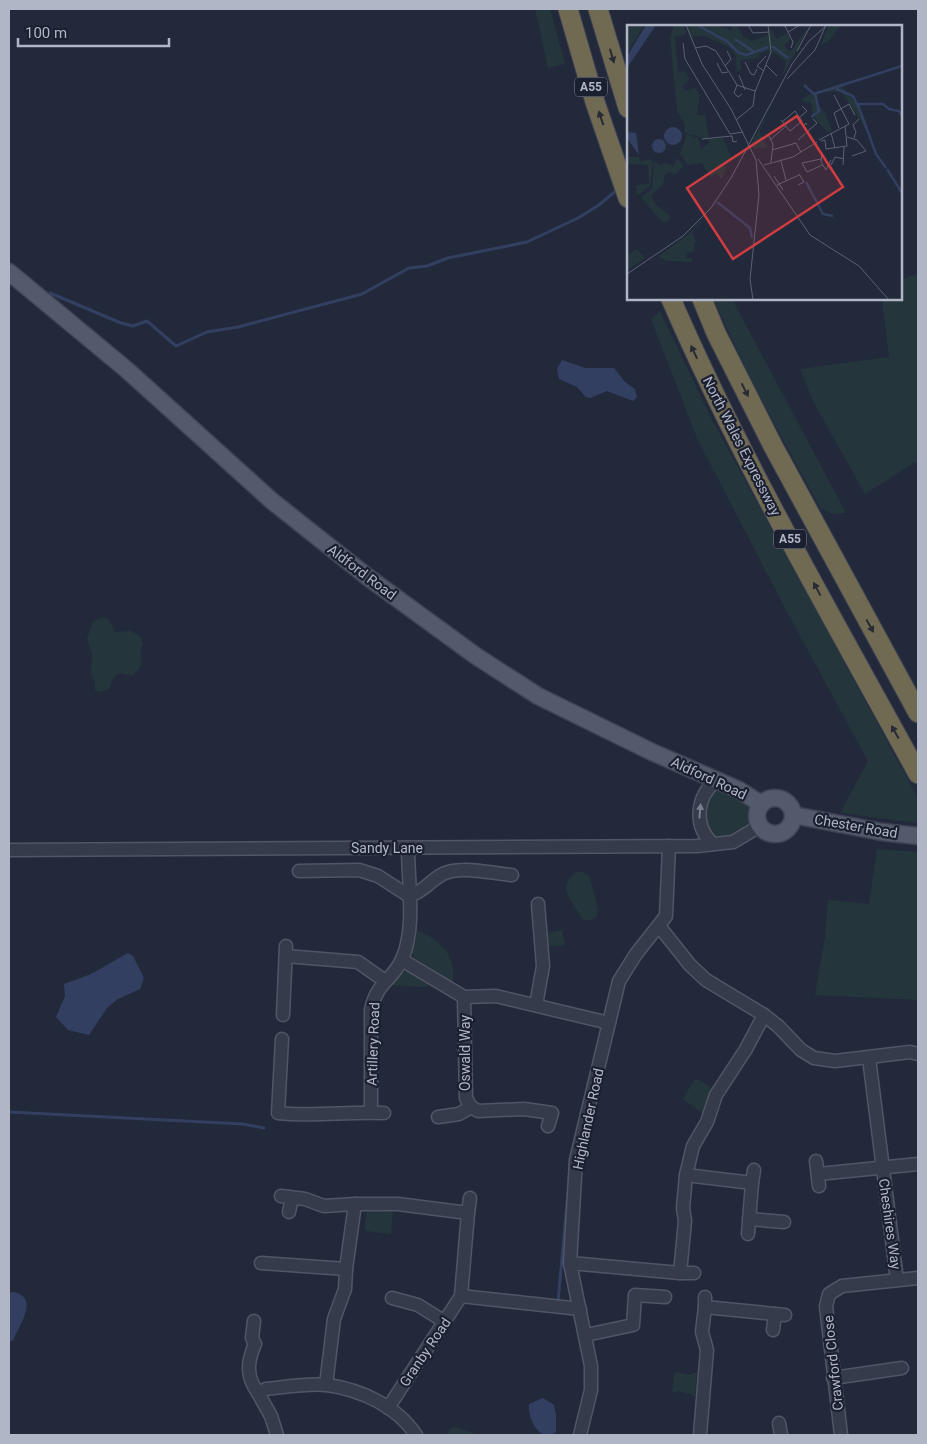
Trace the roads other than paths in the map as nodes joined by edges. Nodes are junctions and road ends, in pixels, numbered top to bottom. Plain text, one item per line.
1 (568, 9) edge
2 (598, 9) edge
3 (627, 105) edge
4 (627, 195) edge
5 (9, 272) edge
6 (671, 300) edge
7 (702, 300) edge
8 (918, 713) edge
9 (918, 774) edge
10 (717, 780) junction
11 (760, 804) junction
12 (793, 815) junction
13 (760, 826) junction
14 (918, 836) edge
15 (713, 844) junction
16 (669, 846) junction
17 (408, 848) junction
18 (9, 850) edge
19 (299, 871) dead end
20 (512, 875) dead end
21 (409, 896) junction
22 (538, 904) dead end
23 (659, 926) junction
24 (402, 960) junction
25 (385, 981) junction
26 (464, 997) junction
27 (536, 1005) junction
28 (283, 1015) dead end
29 (764, 1015) junction
30 (609, 1023) junction
31 (282, 1039) dead end
32 (918, 1054) edge
33 (869, 1058) junction
34 (471, 1107) junction
35 (371, 1112) junction
36 (384, 1112) dead end
37 (552, 1114) dead end
38 (438, 1117) dead end
39 (816, 1161) dead end
40 (918, 1164) edge
41 (882, 1167) junction
42 (754, 1170) dead end
43 (686, 1175) junction
44 (752, 1183) junction
45 (470, 1198) dead end
46 (355, 1204) junction
47 (290, 1212) dead end
48 (468, 1213) junction
49 (748, 1219) junction
50 (784, 1222) dead end
51 (748, 1234) dead end
52 (261, 1263) dead end
53 (570, 1264) junction
54 (346, 1269) junction
55 (680, 1273) junction
56 (694, 1273) dead end
57 (918, 1278) edge
58 (897, 1280) junction
59 (461, 1296) junction
60 (665, 1297) dead end
61 (398, 1302) dead end
62 (580, 1309) junction
63 (254, 1321) dead end
64 (445, 1322) junction
65 (773, 1330) dead end
66 (586, 1335) junction
67 (902, 1368) dead end
68 (833, 1378) junction
69 (326, 1385) junction
70 (258, 1393) junction
71 (388, 1408) junction
72 (277, 1435) edge
73 (416, 1435) edge
74 (580, 1435) edge
75 (700, 1435) edge
76 (841, 1435) edge

4 -> 1 highway, A55
2 -> 3 highway, A55
5 - 10 main road, Aldford Road
9 -> 6 highway, North Wales Expressway / A55
7 -> 8 highway, North Wales Expressway / A55
10 - 11 main road, Aldford Road
15 -> 10 street
11 - 12 main road
11 - 13 main road
12 - 13 main road
12 - 14 main road, Chester Road
13 - 15 street, Sandy Lane
15 - 16 street, Sandy Lane
16 - 17 street, Sandy Lane
16 - 23 street, Highlander Road
17 - 18 street, Sandy Lane
17 - 21 street, Artillery Road
19 - 21 street
20 - 21 street
21 - 24 street, Artillery Road
22 - 27 street
23 - 29 street
23 - 30 street, Highlander Road
24 - 25 street, Artillery Road
24 - 26 street
25 - 28 street
25 - 35 street, Artillery Road
26 - 27 street
26 - 34 street, Oswald Way
27 - 30 street
29 - 33 street
29 - 43 street
30 - 53 street, Highlander Road
31 - 35 street
32 - 33 street
33 - 41 street, Cheshires Way
34 - 37 street, Oswald Way
34 - 38 street, Oswald Way
35 - 36 street
39 - 41 street, Cheshires Way
40 - 41 street, Cheshires Way
41 - 58 street, Cheshires Way
42 - 44 street
43 - 44 street
43 - 55 street
44 - 49 street
45 - 48 street
46 - 47 street
46 - 48 street
46 - 54 street
48 - 59 street
49 - 50 street
49 - 51 street
52 - 54 street
53 - 55 street
53 - 62 street, Highlander Road
54 - 69 street
55 - 56 street
57 - 58 street, Crawford Close
58 - 68 street, Crawford Close
59 - 62 street
59 - 64 street, Granby Road
60 - 66 street
61 - 64 street
62 - 66 street, Highlander Road
63 - 70 street
64 - 71 street, Granby Road
65 - 75 street
66 - 74 street, Highlander Road
67 - 68 street
68 - 76 street, Crawford Close
69 - 70 street
69 - 71 street
70 - 72 street
71 - 73 street

